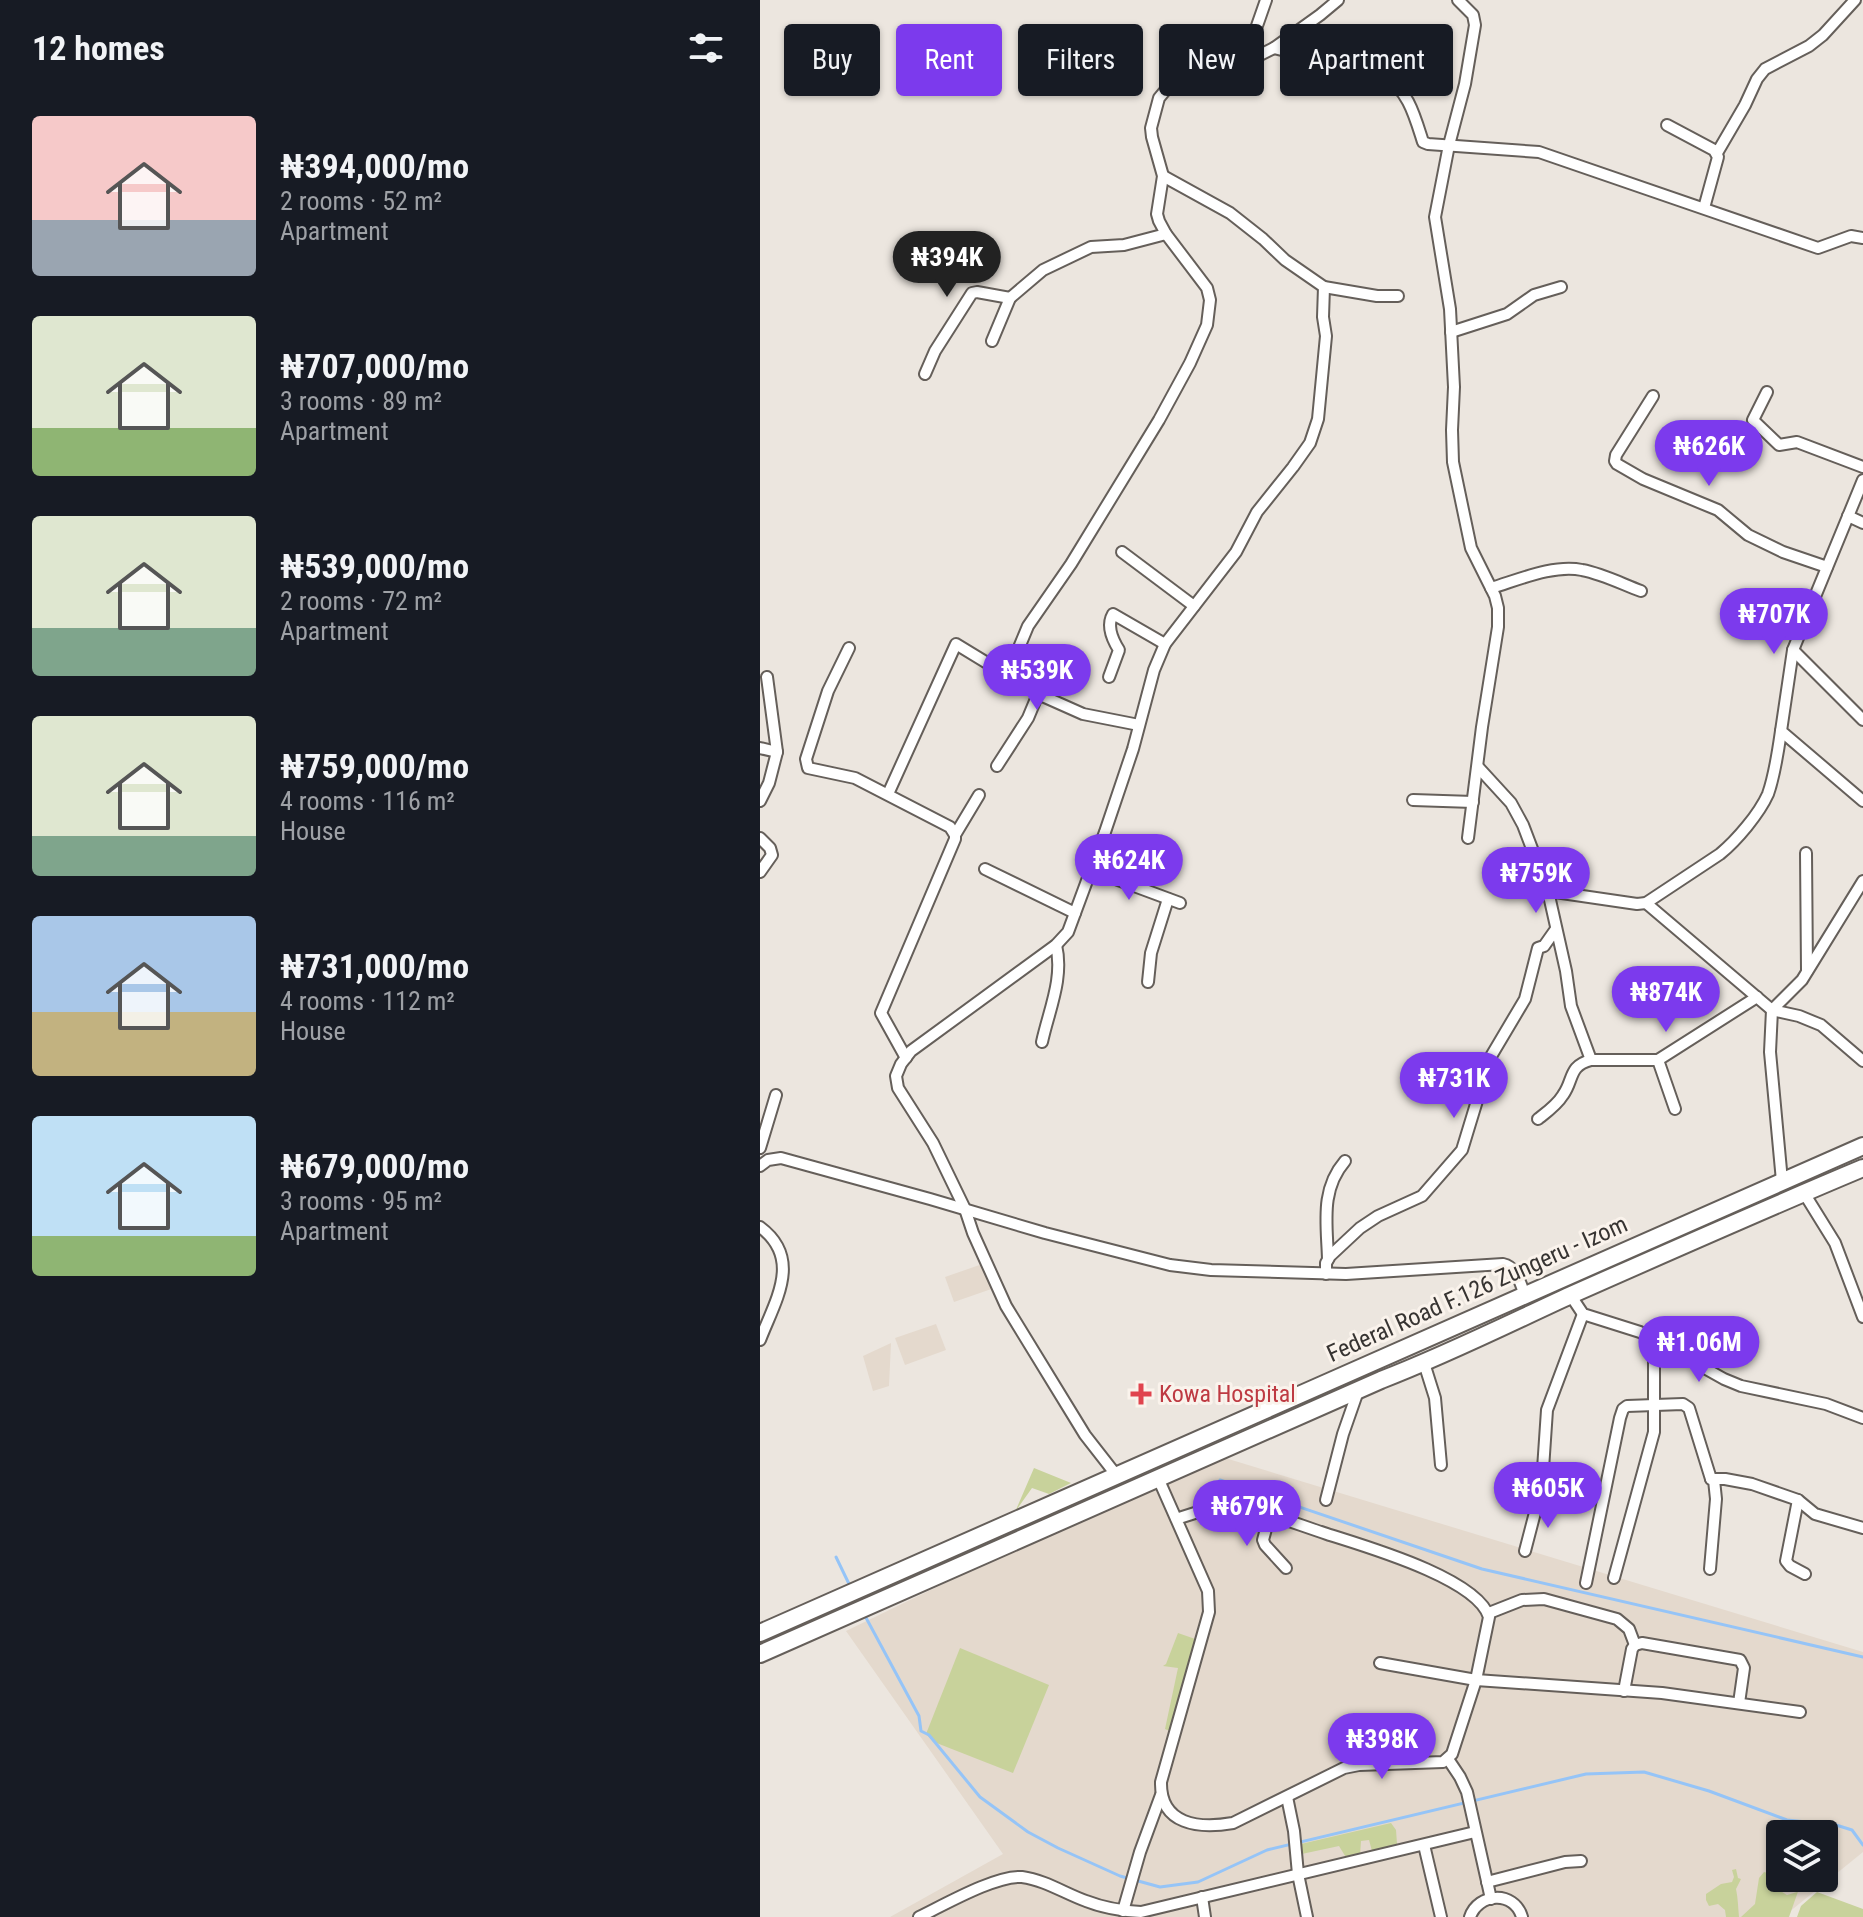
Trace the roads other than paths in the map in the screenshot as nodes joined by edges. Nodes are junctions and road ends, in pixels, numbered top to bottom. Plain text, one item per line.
1 (1266, 0) edge
2 (1338, 0) edge
3 (1458, 0) edge
4 (1855, 0) edge
5 (1258, 24) edge
6 (1274, 48) junction
7 (1264, 53) edge
8 (1160, 96) edge
9 (1667, 125) dead end
10 (1449, 145) junction
11 (1717, 153) junction
12 (1163, 176) junction
13 (1704, 208) junction
14 (1166, 234) junction
15 (1863, 238) edge
16 (1324, 287) junction
17 (1561, 287) dead end
18 (1398, 296) dead end
19 (1010, 298) junction
20 (1451, 332) junction
21 (992, 341) dead end
22 (925, 374) dead end
23 (1767, 392) dead end
24 (1653, 396) dead end
25 (1863, 467) edge
26 (1863, 480) edge
27 (1848, 516) junction
28 (1863, 523) edge
29 (1122, 552) dead end
30 (1827, 567) junction
31 (1491, 588) junction
32 (1641, 591) dead end
33 (1194, 606) junction
34 (1165, 644) junction
35 (849, 648) dead end
36 (1793, 650) junction
37 (1004, 672) junction
38 (767, 677) dead end
39 (1109, 677) dead end
40 (1038, 694) junction
41 (1863, 720) edge
42 (1139, 725) junction
43 (1781, 731) junction
44 (760, 748) edge
45 (777, 752) junction
46 (997, 766) dead end
47 (1478, 767) junction
48 (888, 794) junction
49 (979, 795) dead end
50 (1413, 800) dead end
51 (760, 801) edge
52 (1863, 801) edge
53 (1473, 802) junction
54 (955, 835) junction
55 (760, 838) edge
56 (1468, 838) dead end
57 (1806, 853) dead end
58 (985, 869) dead end
59 (1091, 870) junction
60 (760, 872) edge
61 (1863, 881) edge
62 (1548, 891) junction
63 (1168, 899) junction
64 (1180, 903) dead end
65 (1646, 903) junction
66 (1075, 913) junction
67 (1556, 929) junction
68 (1056, 945) junction
69 (1807, 972) junction
70 (1148, 982) dead end
71 (1757, 997) junction
72 (1772, 1010) junction
73 (1042, 1042) dead end
74 (906, 1058) junction
75 (1591, 1060) junction
76 (1658, 1060) junction
77 (1863, 1061) edge
78 (776, 1095) dead end
79 (1675, 1109) dead end
80 (1538, 1119) dead end
81 (1863, 1146) edge
82 (760, 1148) edge
83 (781, 1158) junction
84 (1345, 1161) dead end
85 (760, 1166) edge
86 (1863, 1168) edge
87 (1782, 1181) junction
88 (1804, 1193) junction
89 (965, 1209) junction
90 (760, 1227) edge
91 (1328, 1259) junction
92 (1326, 1274) junction
93 (1525, 1295) junction
94 (1571, 1296) junction
95 (1583, 1314) junction
96 (1863, 1317) edge
97 (760, 1340) edge
98 (1659, 1342) junction
99 (1374, 1361) junction
100 (1424, 1363) junction
101 (1381, 1380) junction
102 (1358, 1390) junction
103 (1654, 1404) junction
104 (1863, 1418) edge
105 (1441, 1465) dead end
106 (1117, 1476) junction
107 (1158, 1478) junction
108 (1711, 1479) junction
109 (1326, 1500) dead end
110 (1798, 1500) junction
111 (1270, 1514) junction
112 (1176, 1519) junction
113 (1863, 1528) edge
114 (1525, 1551) dead end
115 (1286, 1568) dead end
116 (1710, 1569) dead end
117 (1805, 1574) dead end
118 (1614, 1578) dead end
119 (1586, 1583) dead end
120 (1489, 1613) junction
121 (760, 1633) edge
122 (1635, 1645) junction
123 (760, 1654) edge
124 (1380, 1663) dead end
125 (1476, 1680) junction
126 (1624, 1691) junction
127 (1739, 1703) junction
128 (1800, 1712) dead end
129 (1448, 1759) junction
130 (1161, 1795) junction
131 (1287, 1797) junction
132 (1475, 1832) junction
133 (1424, 1845) junction
134 (1581, 1861) dead end
135 (1298, 1874) junction
136 (1487, 1882) junction
137 (1202, 1897) junction
138 (1491, 1899) junction
139 (1123, 1911) junction
140 (919, 1917) edge
141 (1205, 1917) edge
142 (1307, 1917) edge
143 (1441, 1917) edge
144 (1470, 1917) edge
145 (1522, 1917) edge

1 - 5 street
2 - 6 street
3 - 10 street
4 - 11 street
6 - 7 street
6 - 10 street
8 - 12 street
9 - 11 street
10 - 13 street
10 - 20 street
11 - 13 street
12 - 14 street
12 - 16 street
13 - 15 street
14 - 19 street
14 - 37 street
16 - 18 street
16 - 33 street
17 - 20 street
19 - 21 street
19 - 22 street
20 - 31 street
23 - 25 street
24 - 30 street
26 - 27 street
27 - 28 street
27 - 30 street
29 - 33 street
30 - 36 street
31 - 32 street
31 - 47 street
33 - 34 street
34 - 39 street
34 - 42 street
35 - 48 street
36 - 41 street
36 - 43 street
37 - 40 street
37 - 48 street
38 - 45 street
40 - 42 street
40 - 46 street
42 - 59 street
43 - 52 street
43 - 65 street
44 - 45 street
45 - 51 street
47 - 53 street
47 - 62 street
48 - 54 street
49 - 54 street
50 - 53 street
53 - 56 street
54 - 74 street
55 - 60 street
57 - 69 street
58 - 66 street
59 - 63 street
59 - 66 street
61 - 69 street
62 - 65 street
62 - 67 street
63 - 64 street
63 - 70 street
65 - 71 street
66 - 68 street
67 - 75 street
67 - 91 street
68 - 73 street
68 - 74 street
69 - 72 street
71 - 72 street
71 - 76 street
72 - 77 street
72 - 87 street
74 - 89 street
75 - 76 street
75 - 80 street
76 - 79 street
78 - 82 street
81 - 87 main road, Federal Road F.126 Zungeru - Izom
82 - 83 street
83 - 85 street
83 - 89 street
84 - 91 street
86 - 88 main road, Federal Road F.126 Zungeru - Izom
87 - 93 main road, Federal Road F.126 Zungeru - Izom
88 - 94 main road, Federal Road F.126 Zungeru - Izom
88 - 96 street
89 - 92 street
89 - 106 street
90 - 97 street
91 - 92 street
92 - 93 street
93 - 99 main road, Federal Road F.126 Zungeru - Izom
94 - 95 street
94 - 100 main road, Federal Road F.126 Zungeru - Izom
95 - 98 street
95 - 114 street
98 - 103 street
98 - 104 street
99 - 101 main road
99 - 106 main road, Federal Road F.126 Zungeru - Izom
100 - 101 main road, Federal Road F.126 Zungeru - Izom
100 - 105 street
101 - 102 main road, Federal Road F.126 Zungeru - Izom
102 - 107 main road, Federal Road F.126 Zungeru - Izom
102 - 109 street
103 - 108 street
103 - 118 street
103 - 119 street
106 - 121 main road, Federal Road F.126 Zungeru - Izom
107 - 112 street
107 - 123 main road, Federal Road F.126 Zungeru - Izom
108 - 110 street
108 - 116 street
110 - 113 street
110 - 117 street
111 - 112 street
111 - 115 street
111 - 120 street
112 - 130 street
120 - 122 street
120 - 125 street
122 - 126 street
122 - 127 street
124 - 125 street
125 - 126 street
125 - 129 street
126 - 127 street
127 - 128 street
129 - 131 street
129 - 132 street
130 - 131 street
130 - 139 street
131 - 135 street
132 - 133 street
132 - 136 street
133 - 135 street
133 - 143 street
134 - 136 street
135 - 137 street
135 - 142 street
136 - 138 street
137 - 139 street
137 - 141 street
138 - 144 street
138 - 145 street
139 - 140 street

